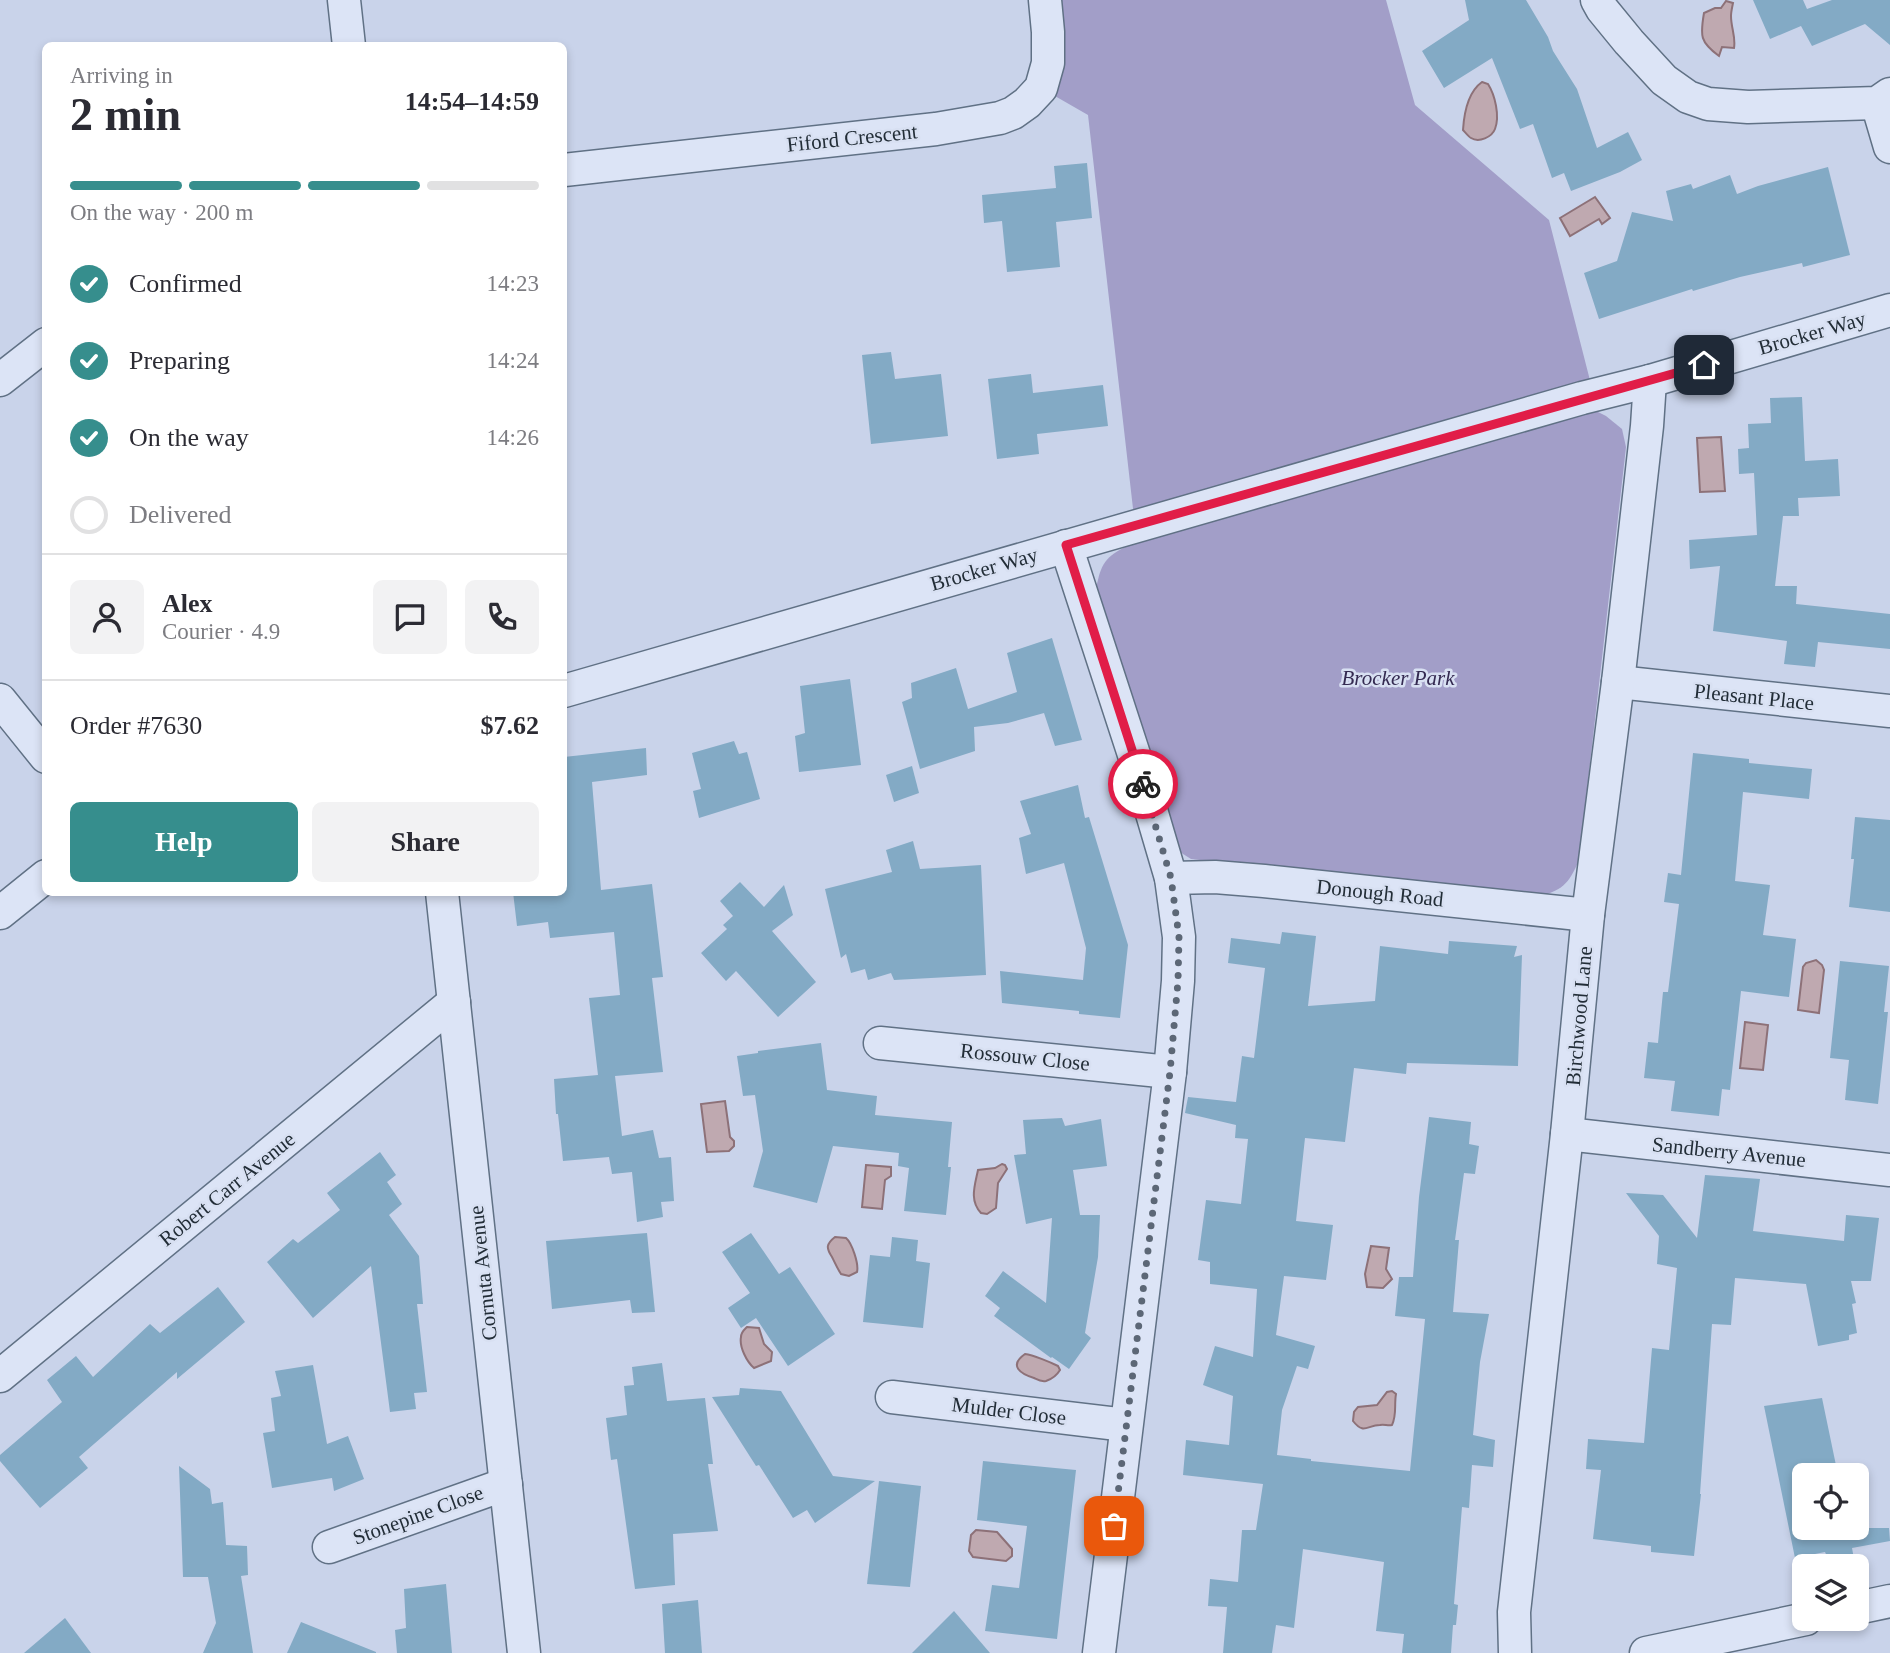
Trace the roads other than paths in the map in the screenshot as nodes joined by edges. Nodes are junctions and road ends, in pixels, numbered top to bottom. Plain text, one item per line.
1 (344, 0) edge
2 (1045, 0) edge
3 (1597, 0) edge
4 (349, 42) edge
5 (1883, 98) edge
6 (1890, 147) edge
7 (567, 170) edge
8 (1890, 310) edge
9 (42, 347) edge
10 (0, 380) edge
11 (1650, 381) junction
12 (1066, 545) junction
13 (1618, 682) junction
14 (567, 690) edge
15 (0, 700) edge
16 (1890, 711) edge
17 (42, 752) edge
18 (1171, 878) junction
19 (42, 879) edge
20 (442, 896) edge
21 (0, 913) edge
22 (1588, 915) junction
23 (454, 1002) junction
24 (880, 1043) dead end
25 (1170, 1072) junction
26 (1567, 1134) junction
27 (1890, 1170) edge
28 (0, 1376) edge
29 (892, 1397) dead end
30 (1126, 1424) junction
31 (506, 1484) junction
32 (329, 1547) dead end
33 (1890, 1601) edge
34 (1869, 1605) edge
35 (1792, 1622) edge
36 (524, 1653) edge
37 (1099, 1653) edge
38 (1515, 1653) edge
39 (1646, 1653) edge

1 - 4 street
2 - 7 street, Fiford Crescent
3 - 5 street
5 - 6 street
8 - 11 street, Brocker Way
9 - 10 street
11 - 12 street, Brocker Way
11 - 13 street, Birchwood Lane
12 - 14 street, Brocker Way
12 - 18 street
13 - 16 street, Pleasant Place
13 - 22 street, Birchwood Lane
15 - 17 street
18 - 22 street, Donough Road
18 - 25 street
19 - 21 street
20 - 23 street, Cornuta Avenue
22 - 26 street, Birchwood Lane
23 - 28 street, Robert Carr Avenue
23 - 31 street, Cornuta Avenue
24 - 25 street, Rossouw Close
25 - 30 street
26 - 27 street, Sandberry Avenue
26 - 38 street, Birchwood Lane
29 - 30 street, Mulder Close
30 - 37 street
31 - 32 street, Stonepine Close
31 - 36 street, Cornuta Avenue
33 - 34 street
35 - 39 street

